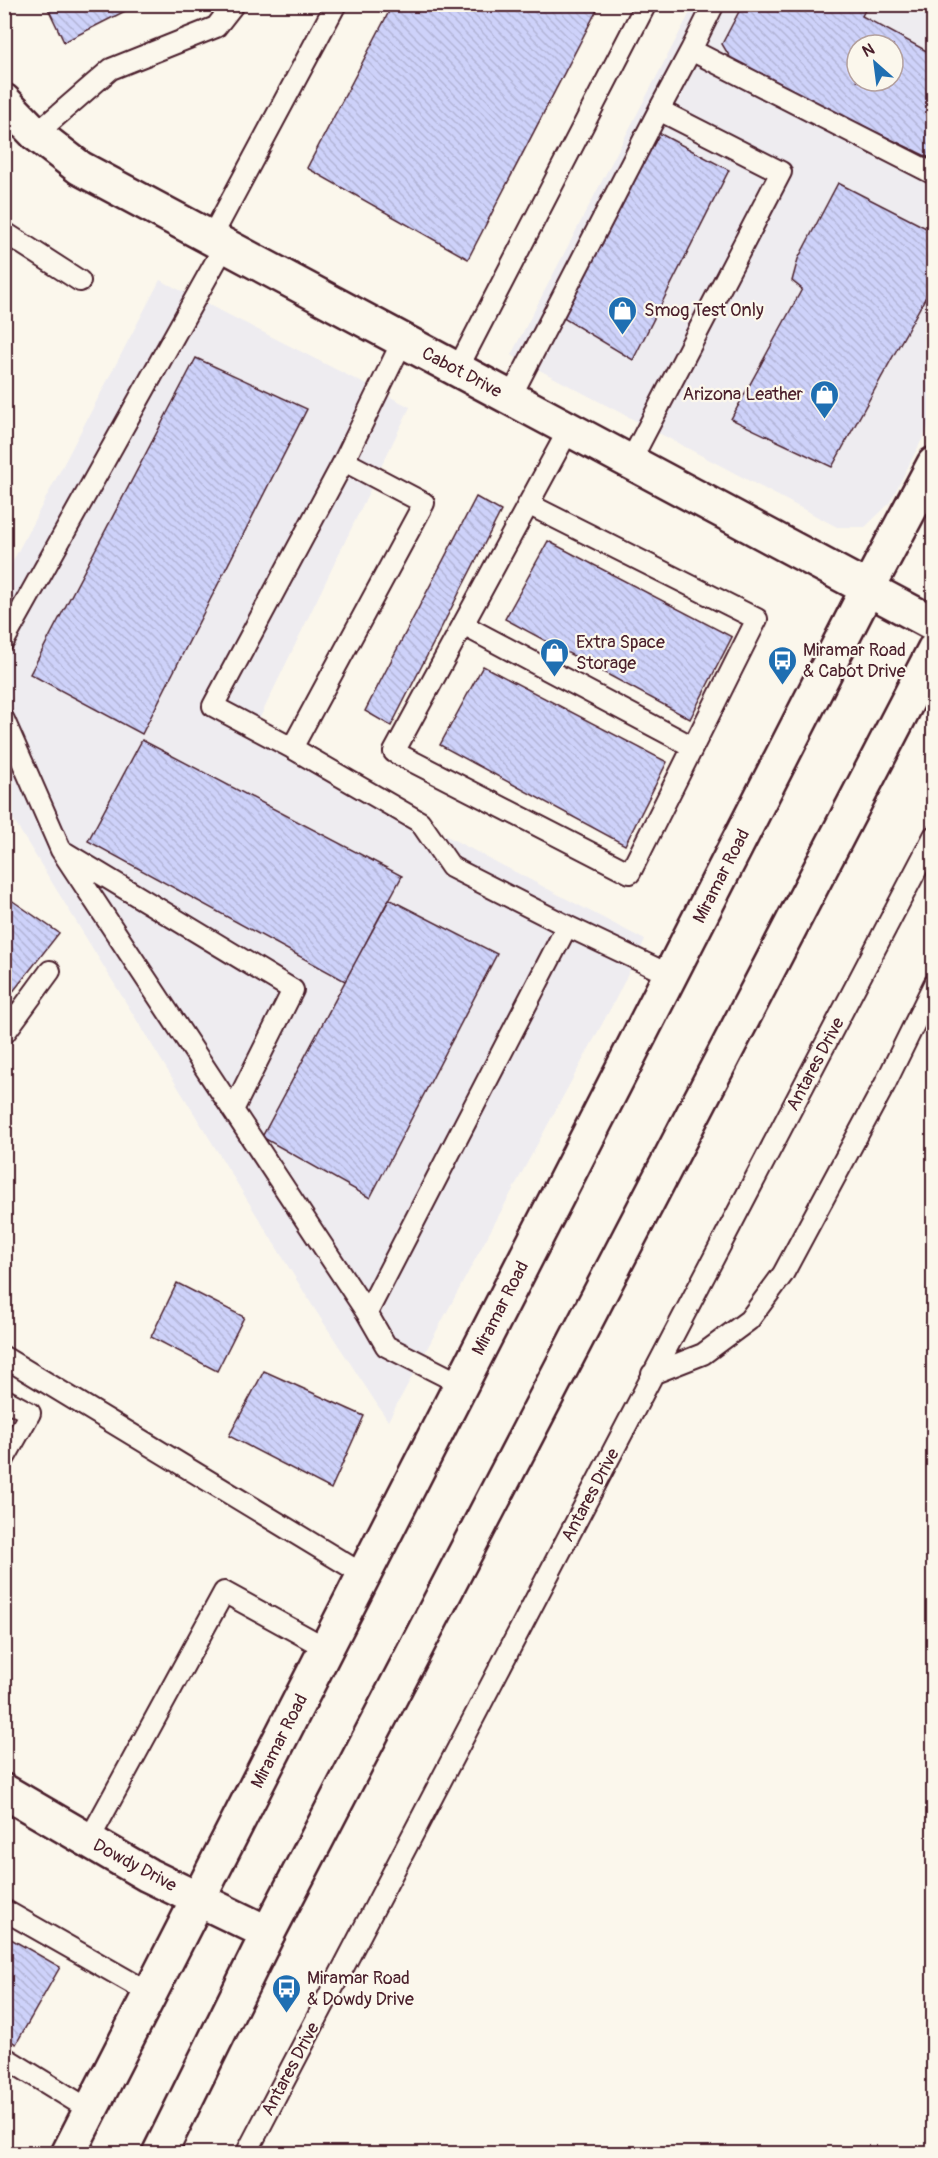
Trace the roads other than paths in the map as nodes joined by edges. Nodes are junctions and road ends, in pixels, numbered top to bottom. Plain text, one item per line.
1 (234, 4) edge
2 (336, 4) edge
3 (646, 4) edge
4 (714, 4) edge
5 (691, 50) junction
6 (5, 103) edge
7 (659, 110) junction
8 (36, 134) junction
9 (933, 174) edge
10 (4, 232) edge
11 (218, 242) junction
12 (80, 281) dead end
13 (403, 340) junction
14 (458, 370) junction
15 (510, 398) junction
16 (569, 429) junction
17 (344, 461) junction
18 (630, 462) junction
19 (933, 464) edge
20 (528, 504) junction
21 (867, 588) junction
22 (933, 624) edge
23 (463, 625) junction
24 (4, 641) edge
25 (933, 650) edge
26 (4, 720) edge
27 (693, 747) junction
28 (292, 748) junction
29 (933, 836) edge
30 (61, 850) junction
31 (567, 926) junction
32 (50, 971) dead end
33 (670, 975) junction
34 (933, 984) edge
35 (4, 1034) edge
36 (233, 1110) junction
37 (367, 1313) junction
38 (4, 1357) edge
39 (652, 1374) junction
40 (461, 1384) junction
41 (4, 1399) edge
42 (4, 1459) edge
43 (364, 1575) junction
44 (326, 1648) junction
45 (4, 1791) edge
46 (88, 1840) junction
47 (198, 1898) junction
48 (4, 1910) edge
49 (268, 1933) junction
50 (150, 1993) junction
51 (4, 2058) edge
52 (90, 2110) junction
53 (68, 2154) edge
54 (159, 2154) edge
55 (246, 2154) edge

1 - 8 lane
2 - 11 lane
3 - 14 lane
4 - 5 lane
5 - 7 lane
5 - 9 lane
6 - 8 main road, Cabot Drive
7 - 15 lane
7 - 18 lane
8 - 11 main road, Cabot Drive
10 - 12 lane
11 - 13 main road, Cabot Drive
11 - 24 lane
13 - 14 main road, Cabot Drive
13 - 17 lane
14 - 15 main road, Cabot Drive
15 - 16 main road, Cabot Drive
16 - 18 main road, Cabot Drive
16 - 20 lane
17 - 28 lane
17 - 28 lane
18 - 21 main road, Cabot Drive
19 - 21 main road, Miramar Road
20 - 23 lane
20 - 27 lane
21 - 22 main road, Cabot Drive
21 - 33 main road, Miramar Road
23 - 27 lane
23 - 27 lane
25 - 49 main road
26 - 30 lane
28 - 31 lane
29 - 39 lane, Antares Drive
30 - 36 lane
30 - 36 lane
31 - 33 lane
31 - 37 lane
32 - 35 lane
33 - 40 main road, Miramar Road
34 - 39 lane
36 - 37 lane
37 - 40 lane
38 - 43 lane
39 - 55 lane, Antares Drive
40 - 43 main road, Miramar Road
41 - 42 lane
43 - 44 main road, Miramar Road
44 - 46 lane
44 - 47 main road, Miramar Road
45 - 46 main road, Dowdy Drive
46 - 47 main road, Dowdy Drive
47 - 49 main road, Dowdy Drive
47 - 50 main road, Miramar Road
48 - 50 lane
49 - 54 main road
50 - 52 main road, Miramar Road
51 - 52 lane
52 - 53 main road, Miramar Road

